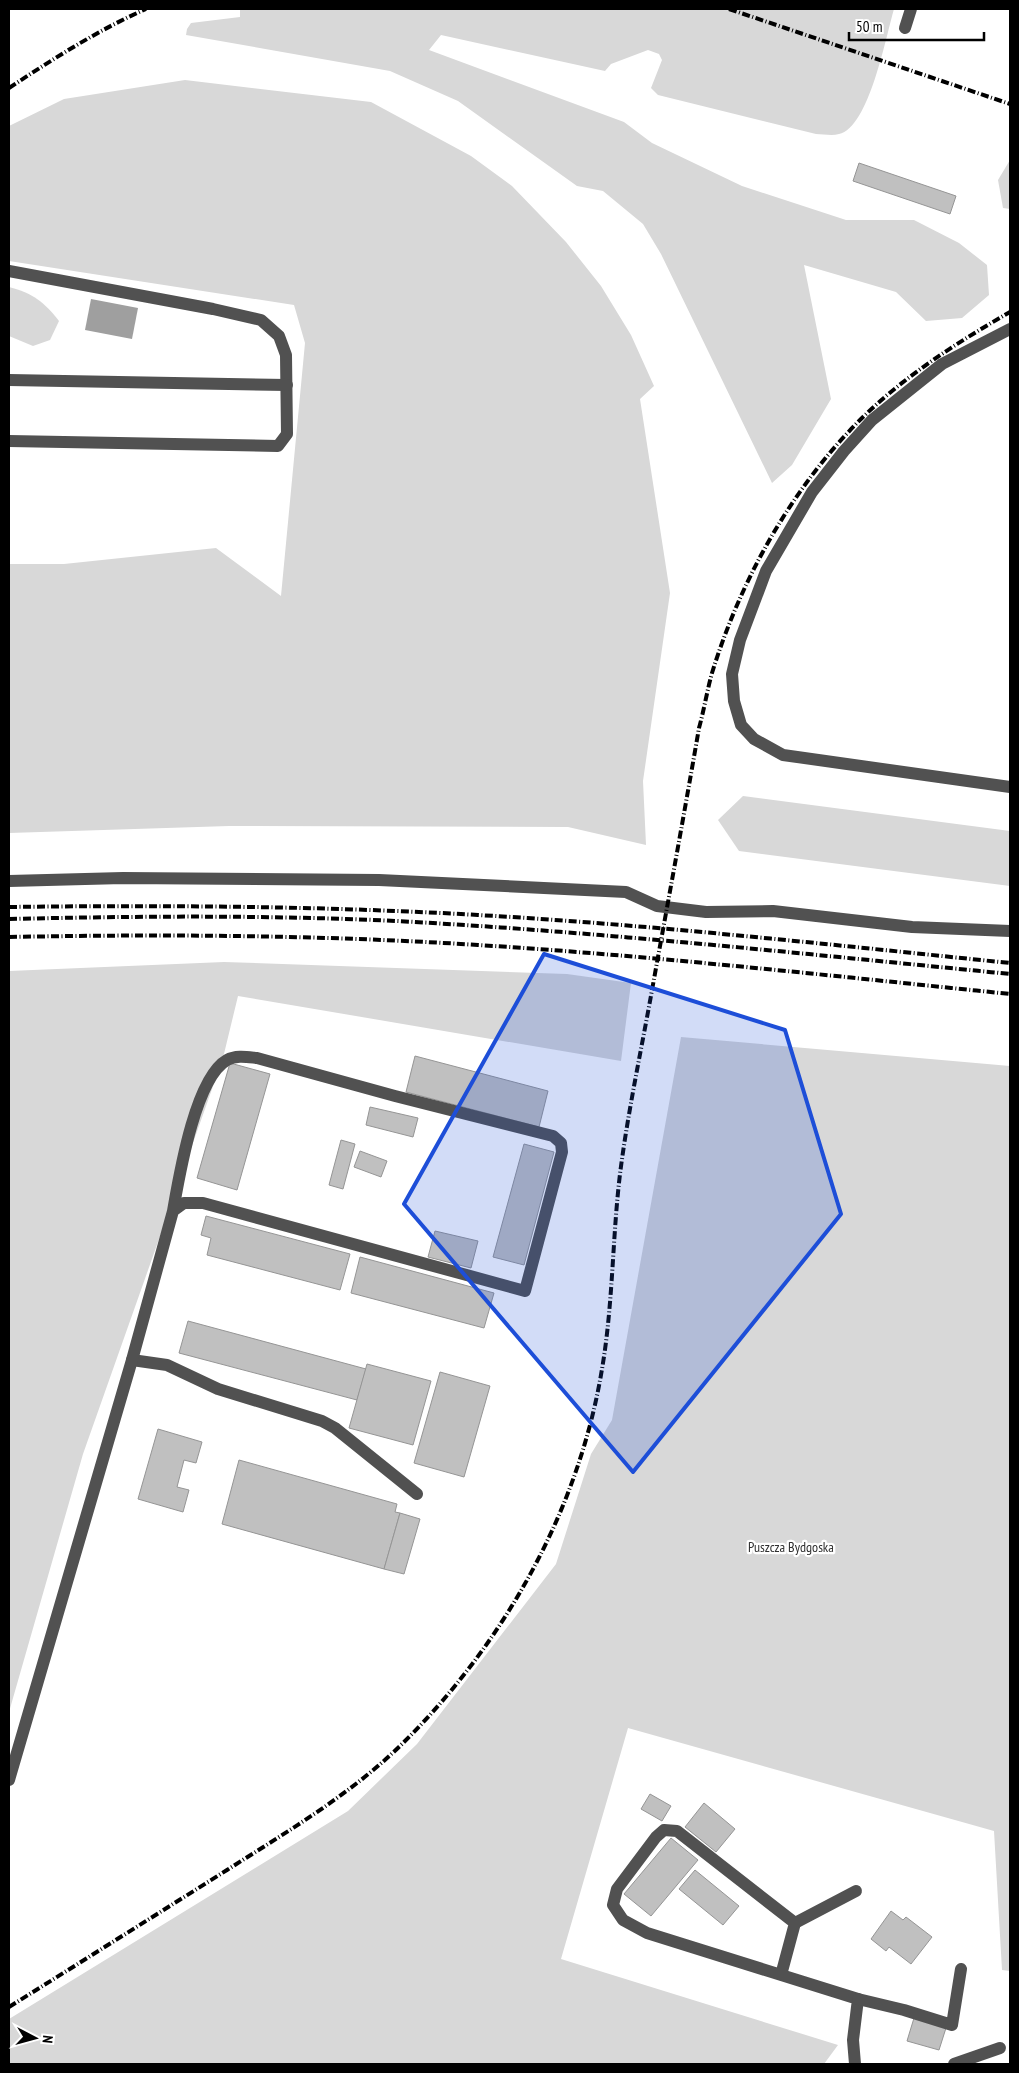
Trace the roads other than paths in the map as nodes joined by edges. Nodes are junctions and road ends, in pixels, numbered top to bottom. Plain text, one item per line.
1 (911, 9) edge
2 (905, 28) dead end
3 (9, 271) edge
4 (1010, 329) edge
5 (9, 380) edge
6 (287, 385) junction
7 (9, 441) edge
8 (1010, 787) edge
9 (9, 881) edge
10 (1010, 931) edge
11 (173, 1212) junction
12 (132, 1360) junction
13 (417, 1494) dead end
14 (13, 1750) edge
15 (9, 1780) edge
16 (856, 1891) dead end
17 (795, 1923) junction
18 (961, 1969) dead end
19 (781, 1975) junction
20 (858, 1999) junction
21 (1000, 2048) dead end
22 (855, 2064) edge
23 (954, 2064) edge

1 - 2 lane
3 - 6 lane
4 - 8 lane
5 - 6 lane
6 - 7 lane
9 - 10 lane
11 - 11 lane
11 - 12 lane
12 - 13 lane
12 - 14 lane
14 - 15 lane
16 - 17 lane
17 - 19 lane
17 - 19 lane
18 - 20 lane
19 - 20 lane
20 - 22 lane
21 - 23 lane

